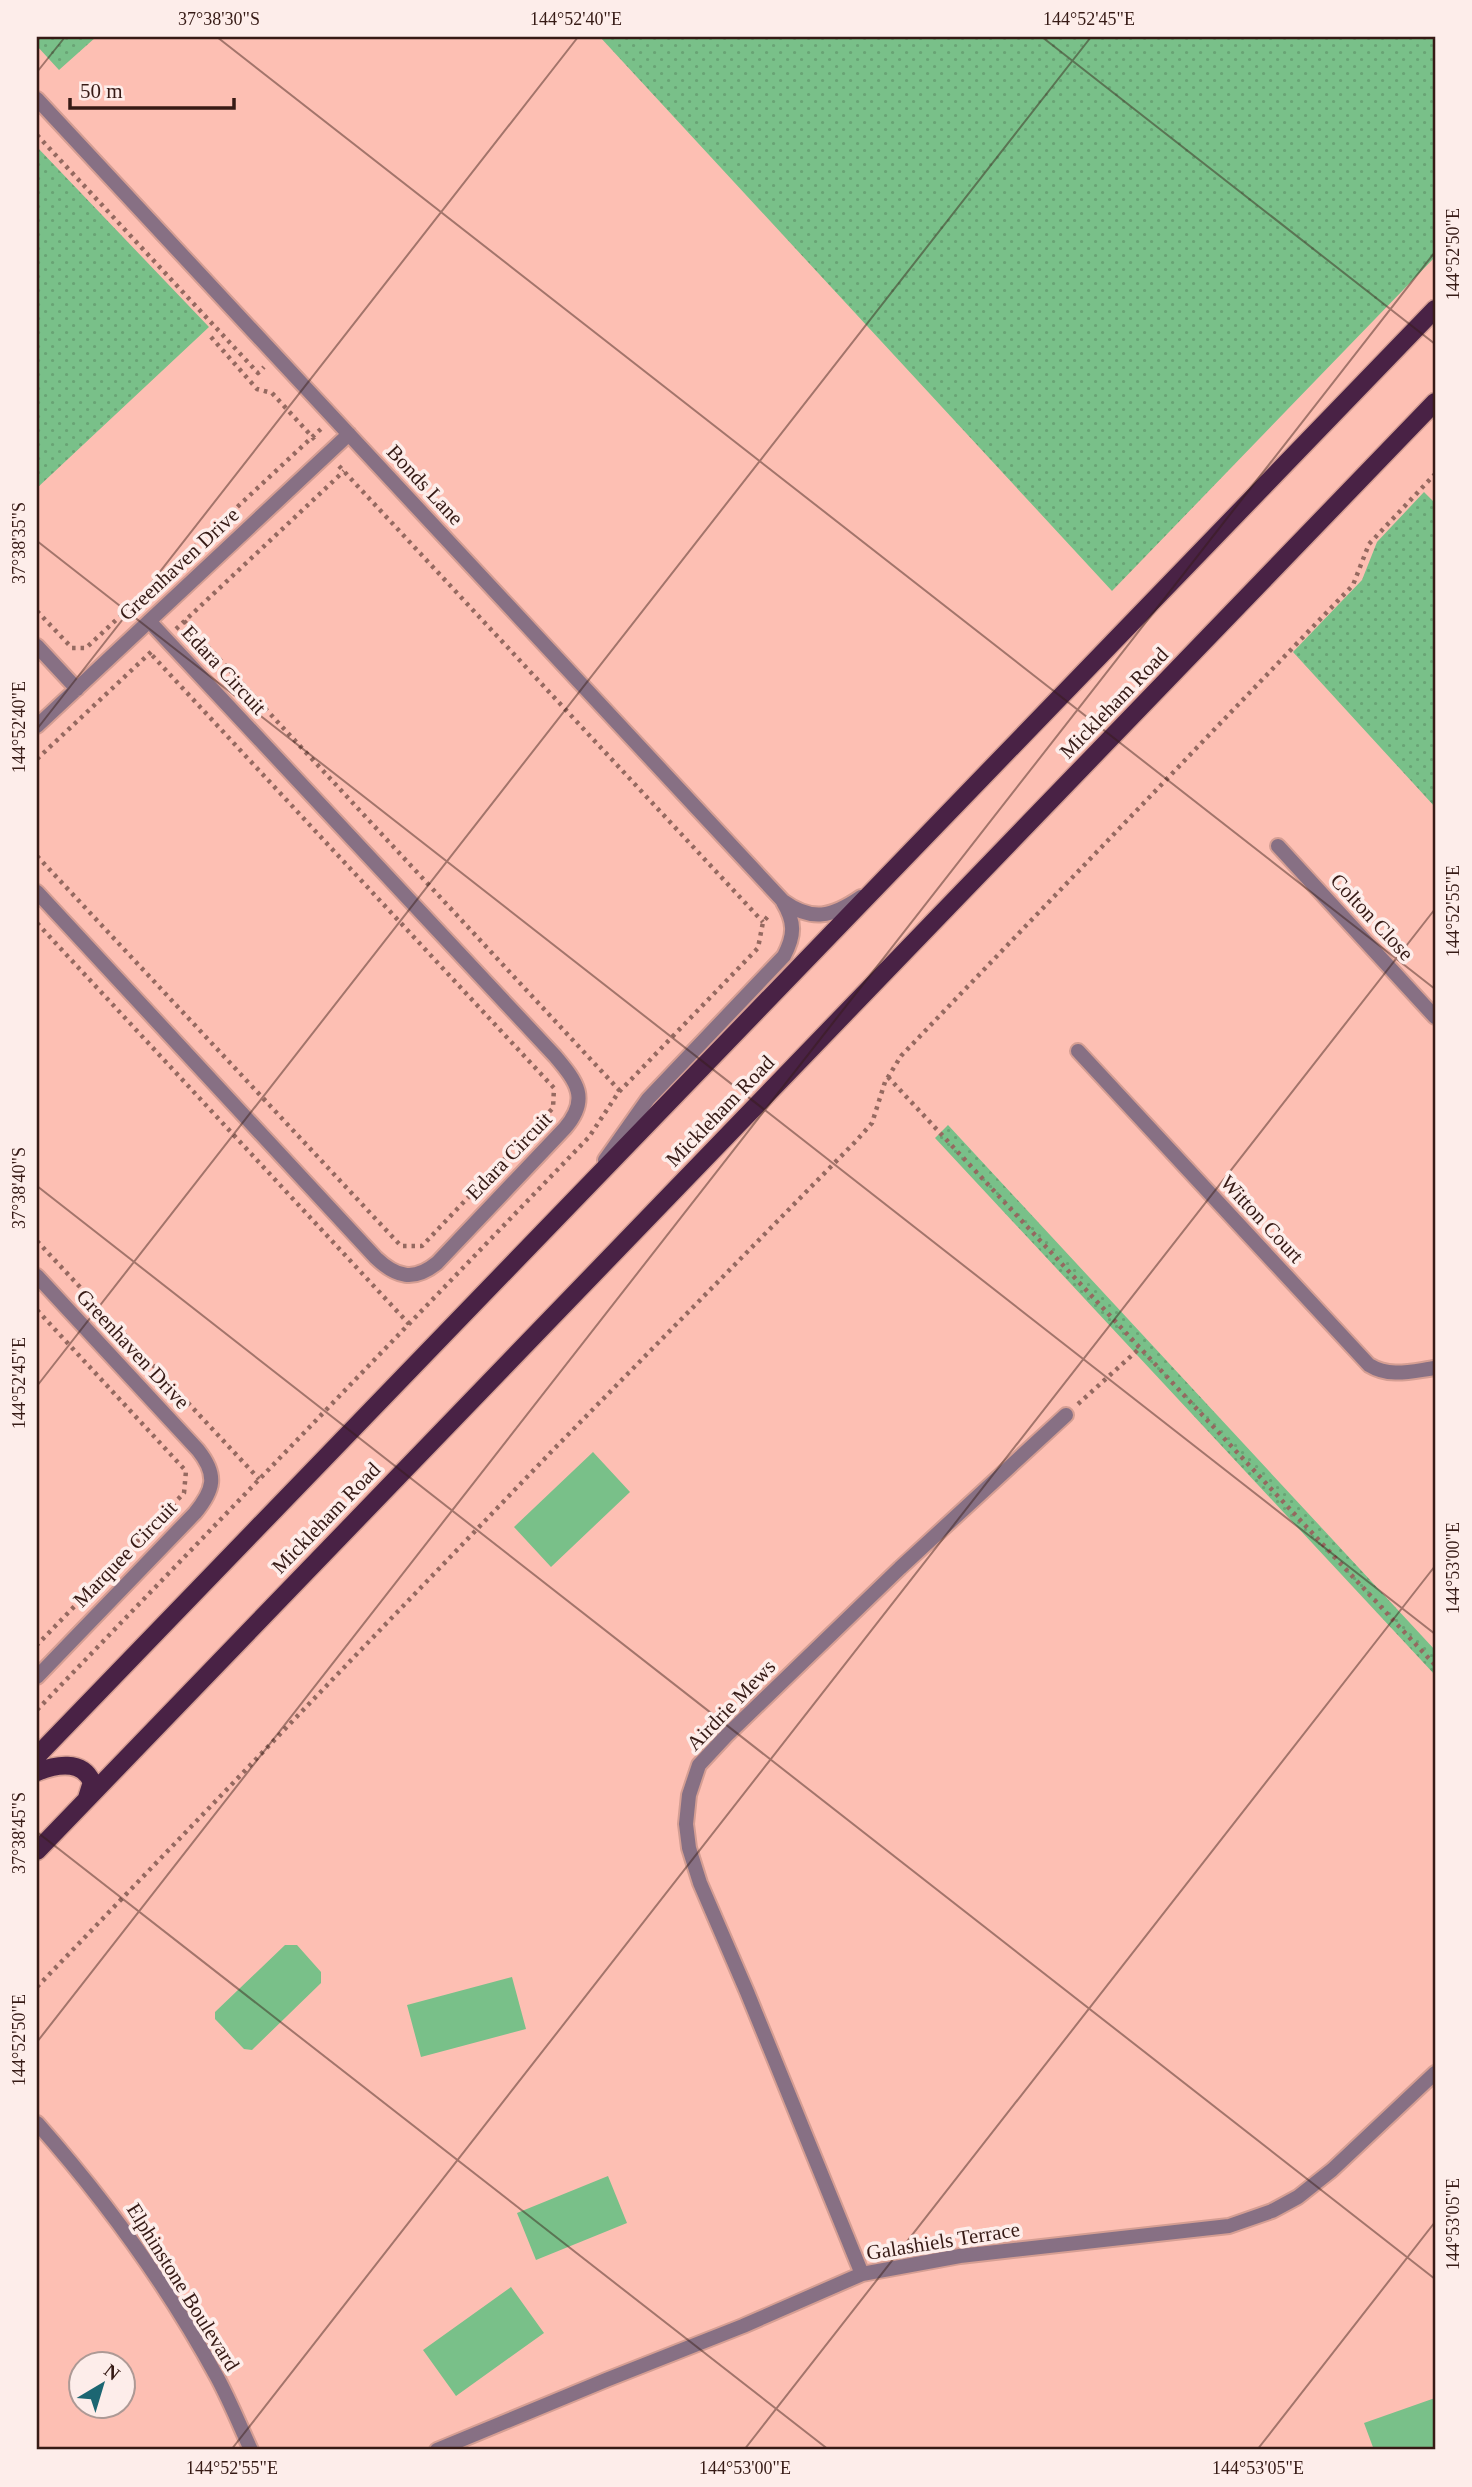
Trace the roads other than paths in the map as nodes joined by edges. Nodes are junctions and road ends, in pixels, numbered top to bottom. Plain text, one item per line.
1 (37, 99) edge
2 (1435, 309) edge
3 (1435, 402) edge
4 (349, 434) junction
5 (149, 621) junction
6 (37, 646) edge
7 (77, 689) junction
8 (37, 726) edge
9 (1278, 846) dead end
10 (874, 888) junction
11 (37, 892) edge
12 (783, 901) junction
13 (1435, 1017) edge
14 (1078, 1051) dead end
15 (593, 1179) junction
16 (37, 1276) edge
17 (1435, 1368) edge
18 (1066, 1415) road end
19 (198, 1450) joint
20 (37, 1677) edge
21 (37, 1755) edge
22 (37, 1772) edge
23 (87, 1798) junction
24 (37, 1851) edge
25 (1435, 2073) edge
26 (37, 2123) edge
27 (862, 2274) junction
28 (251, 2450) edge
29 (437, 2450) edge

1 - 4 street, Bonds Lane
2 - 10 main road, Mickleham Road
3 - 23 main road, Mickleham Road
4 - 5 street, Greenhaven Drive
4 - 12 street, Bonds Lane
5 - 7 street, Greenhaven Drive
5 - 11 street, Edara Circuit
6 - 7 street
7 - 8 street, Greenhaven Drive
9 - 13 street, Colton Close
10 - 12 street
10 - 15 main road, Mickleham Road
12 - 15 street
14 - 17 street, Witton Court
15 - 21 main road, Mickleham Road
16 - 19 street, Greenhaven Drive
18 - 27 street, Airdrie Mews
19 - 20 street, Marquee Circuit
22 - 23 main road
23 - 24 main road, Mickleham Road
25 - 27 street, Galashiels Terrace
26 - 28 street, Elphinstone Boulevard
27 - 29 street, Galashiels Terrace

